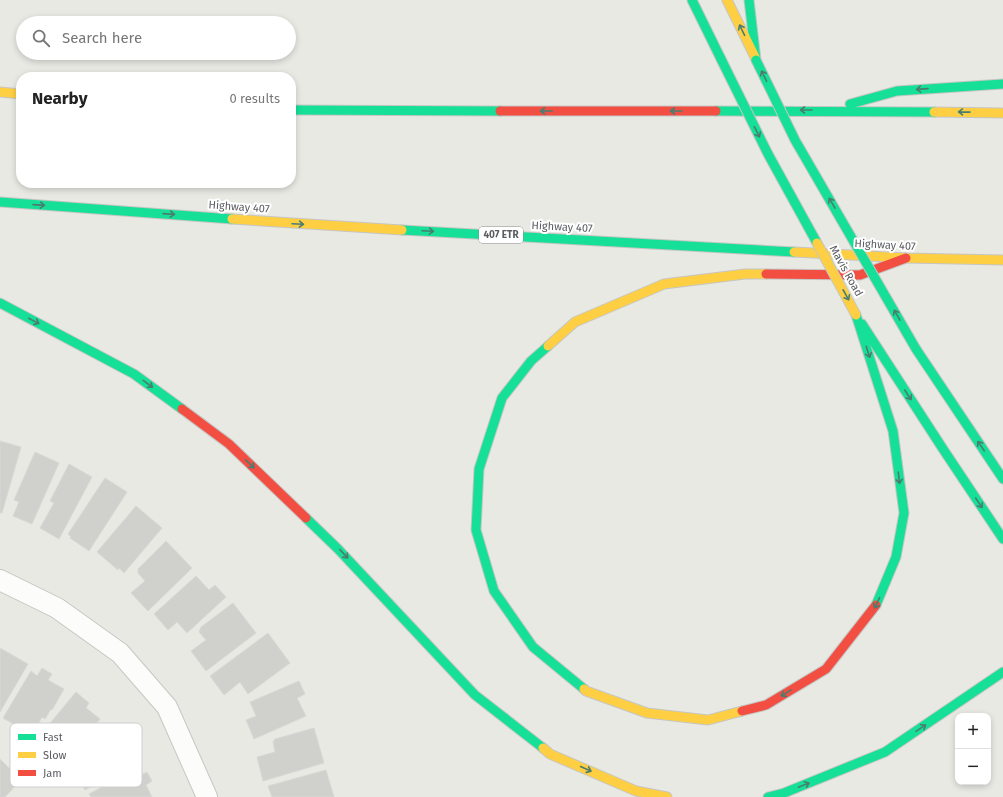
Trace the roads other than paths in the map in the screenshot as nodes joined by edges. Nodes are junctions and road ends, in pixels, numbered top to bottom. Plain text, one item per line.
1 (692, 0) edge
2 (727, 0) edge
3 (749, 0) edge
4 (756, 60) junction
5 (1003, 84) edge
6 (0, 92) edge
7 (16, 94) edge
8 (296, 110) edge
9 (826, 110) junction
10 (1003, 112) edge
11 (0, 202) edge
12 (906, 258) junction
13 (1003, 260) edge
14 (0, 303) edge
15 (856, 315) junction
16 (1003, 479) edge
17 (1003, 539) edge
18 (0, 580) edge
19 (1003, 672) edge
20 (207, 797) edge
21 (667, 797) edge
22 (768, 797) edge

1 -> 15 main road, Mavis Road, bridge
4 -> 2 main road, Mavis Road
3 - 4 main road
16 -> 4 main road, Mavis Road, bridge
5 -> 9 main road
6 - 7 main road
9 -> 8 main road
10 -> 9 main road
11 -> 12 main road, Highway 407 / 407 ETR
12 - 13 main road, Highway 407 / 407 ETR
15 -> 12 main road
14 -> 21 main road
15 -> 17 main road, Mavis Road
18 - 20 street
22 -> 19 main road

